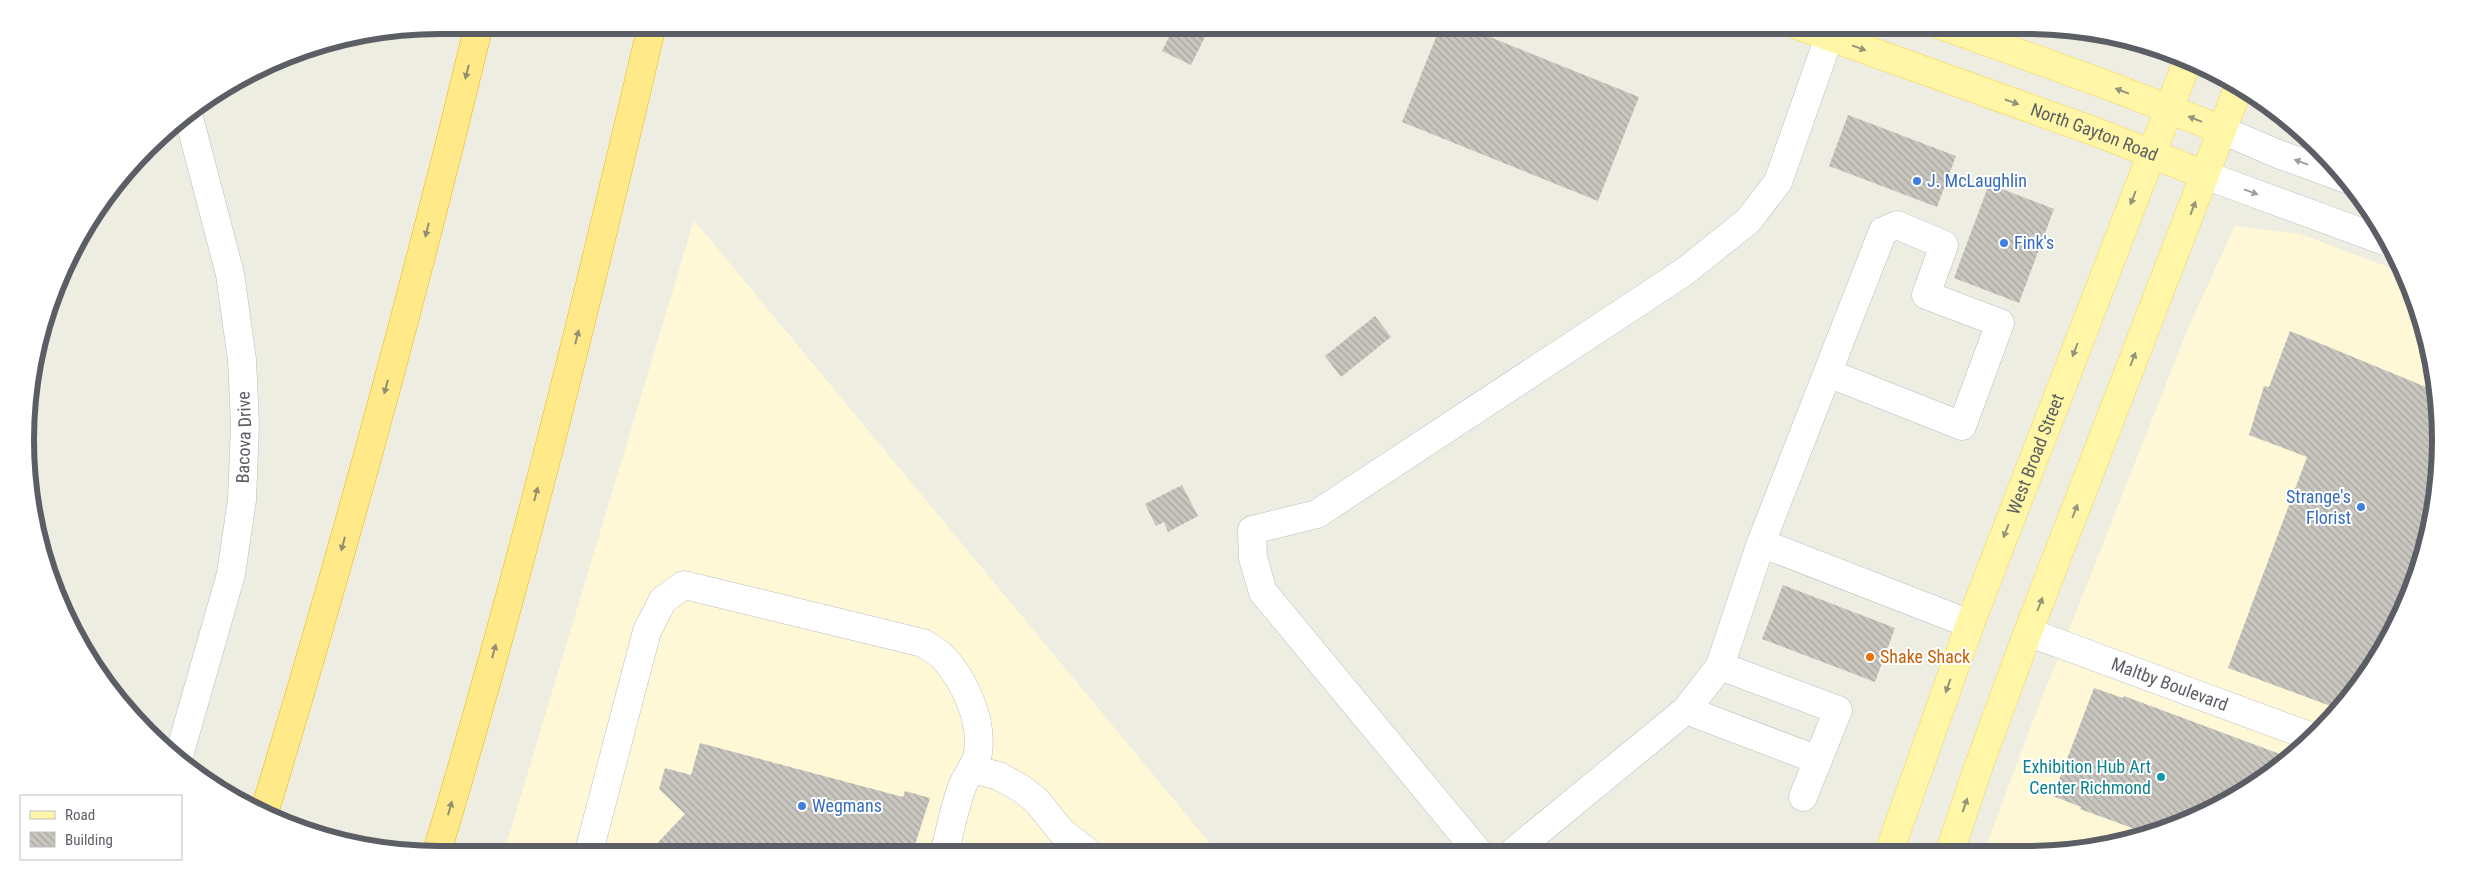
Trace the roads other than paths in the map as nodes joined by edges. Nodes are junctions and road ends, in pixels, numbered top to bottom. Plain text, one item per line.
1 (477, 34) edge
2 (650, 34) edge
3 (1822, 34) edge
4 (1966, 34) edge
5 (1828, 36) junction
6 (2185, 67) edge
7 (2236, 93) edge
8 (2168, 108) junction
9 (190, 121) edge
10 (2222, 130) junction
11 (2151, 153) junction
12 (2332, 174) edge
13 (2205, 175) junction
14 (2379, 239) edge
15 (1828, 373) junction
16 (1761, 543) junction
17 (1970, 624) junction
18 (2028, 632) junction
19 (1720, 666) junction
20 (1686, 710) junction
21 (2305, 734) edge
22 (180, 752) edge
23 (1818, 760) junction
24 (972, 769) junction
25 (1803, 798) dead end
26 (266, 807) edge
27 (438, 846) edge
28 (590, 846) edge
29 (946, 846) edge
30 (1080, 846) edge
31 (1473, 846) edge
32 (1521, 846) edge
33 (1891, 846) edge
34 (1952, 846) edge

1 -> 26 highway
27 -> 2 highway
3 - 5 main road, North Gayton Road
8 -> 4 main road
5 -> 11 main road, North Gayton Road
5 - 31 street
6 - 8 main road, West Broad Street
7 - 10 main road
10 -> 8 main road
8 - 11 main road, West Broad Street
9 - 22 street, Bacova Drive
12 -> 10 street
10 - 13 main road
11 - 13 main road, North Gayton Road
11 -> 17 main road, West Broad Street
13 -> 14 street, North Gayton Road
18 -> 13 main road
15 - 15 street
15 - 16 street
16 - 17 street
16 - 19 street
17 -> 33 main road, West Broad Street
18 - 21 street, Maltby Boulevard
34 -> 18 main road
19 - 20 street
19 - 23 street
20 - 23 street
20 - 32 street
23 - 25 street
24 - 28 street
24 - 29 street
24 - 30 street

